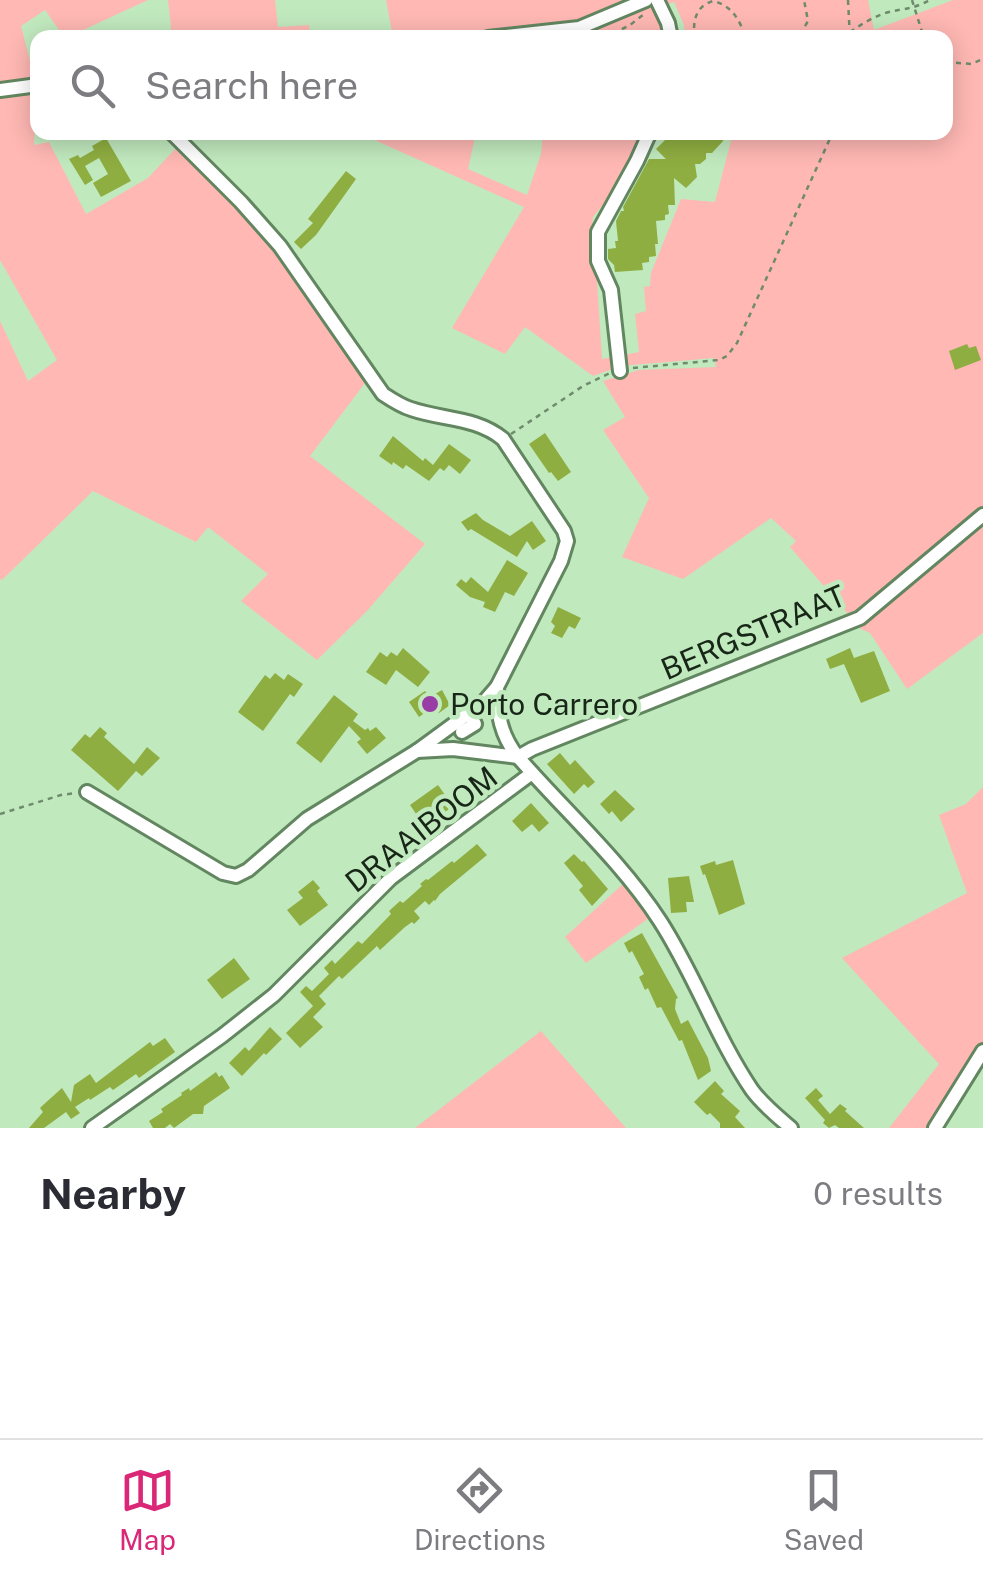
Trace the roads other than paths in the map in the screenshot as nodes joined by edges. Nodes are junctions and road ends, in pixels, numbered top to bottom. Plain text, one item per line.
1 (646, 0) edge
2 (657, 0) edge
3 (561, 30) edge
4 (669, 30) edge
5 (30, 87) edge
6 (0, 90) edge
7 (179, 140) edge
8 (647, 140) edge
9 (620, 370) road end
10 (983, 514) edge
11 (497, 688) junction
12 (469, 714) junction
13 (462, 732) dead end
14 (417, 751) junction
15 (518, 757) junction
16 (532, 773) junction
17 (87, 792) road end
18 (983, 1051) edge
19 (92, 1128) edge
20 (791, 1128) edge
21 (935, 1128) edge

1 - 3 street
2 - 4 street
5 - 6 street
7 - 11 street, DRAAIBOOM
8 - 9 street
10 - 15 street, BERGSTRAAT
11 - 12 street, DRAAIBOOM
11 - 15 street
12 - 13 street
12 - 14 street, DRAAIBOOM
14 - 15 street, DRAAIBOOM
14 - 17 street, DRAAIBOOM
15 - 16 street
16 - 19 street, DRAAIBOOM
16 - 20 street, DRAAIBOOM
18 - 21 street

